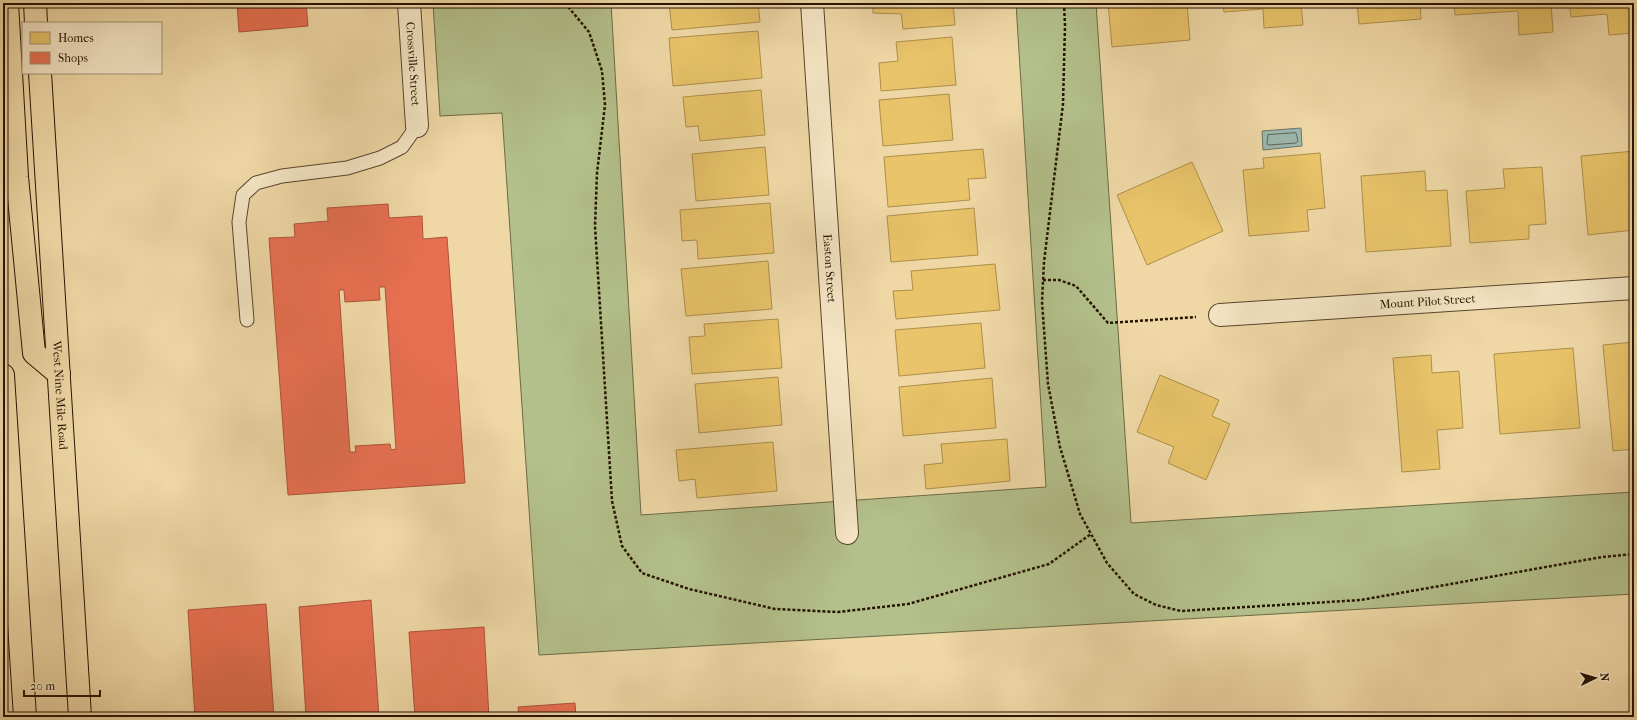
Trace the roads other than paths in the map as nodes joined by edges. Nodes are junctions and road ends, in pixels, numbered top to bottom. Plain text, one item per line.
1 (7, 3) edge
2 (35, 3) edge
3 (409, 3) edge
4 (812, 3) edge
5 (36, 22) edge
6 (40, 74) edge
7 (417, 126) joint
8 (1634, 288) edge
9 (1220, 316) road end
10 (247, 320) dead end
11 (59, 374) junction
12 (3, 375) edge
13 (5, 425) edge
14 (847, 533) dead end
15 (25, 717) edge
16 (80, 717) edge

1 - 11 main road
2 - 5 main road
3 - 7 street, Crossville Street
4 - 14 street, Easton Street
6 - 11 main road, West Nine Mile Road
7 - 10 lane
8 - 9 street, Mount Pilot Street
11 - 16 main road, West Nine Mile Road
12 - 13 main road
13 - 15 main road

